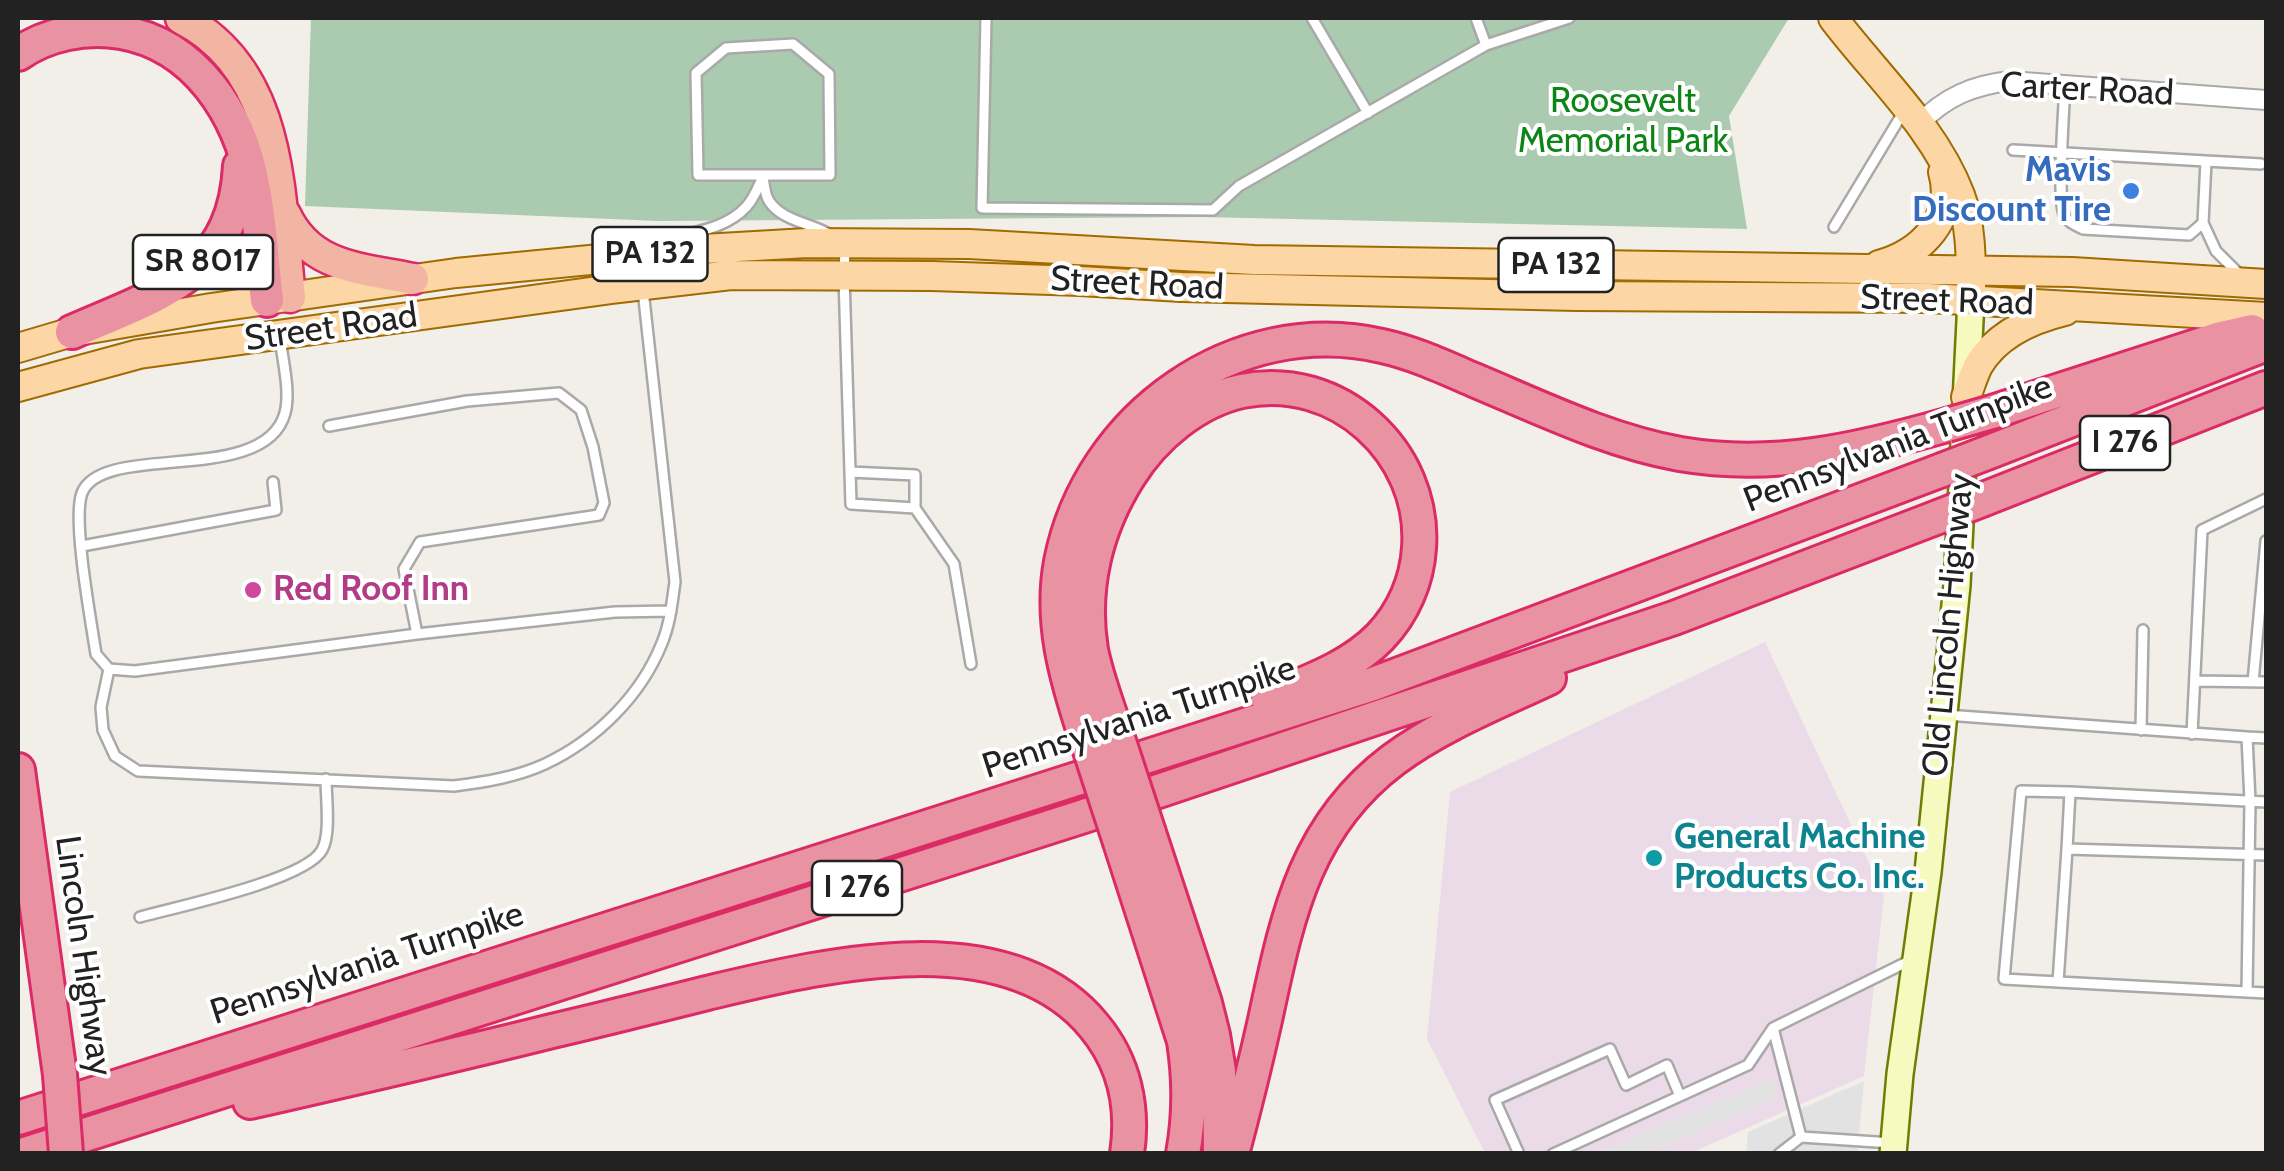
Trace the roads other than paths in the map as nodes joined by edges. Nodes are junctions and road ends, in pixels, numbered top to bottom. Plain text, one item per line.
1 (180, 18) edge
2 (986, 18) edge
3 (1312, 18) edge
4 (1476, 18) edge
5 (1570, 18) edge
6 (1833, 18) edge
7 (1486, 45) junction
8 (18, 54) edge
9 (2065, 85) junction
10 (2266, 100) edge
11 (1368, 112) junction
12 (1912, 116) junction
13 (232, 122) junction
14 (2013, 150) dead end
15 (1938, 152) junction
16 (2063, 152) junction
17 (2206, 161) junction
18 (2261, 164) dead end
19 (763, 177) junction
20 (280, 202) junction
21 (2203, 224) junction
22 (1834, 227) dead end
23 (845, 242) junction
24 (644, 255) junction
25 (1869, 268) junction
26 (1971, 269) junction
27 (844, 277) junction
28 (413, 280) junction
29 (2258, 283) edge
30 (642, 285) junction
31 (279, 298) junction
32 (1971, 300) junction
33 (2100, 307) junction
34 (2266, 317) edge
35 (72, 332) junction
36 (279, 335) junction
37 (2262, 340) edge
38 (18, 348) edge
39 (18, 388) edge
40 (2266, 388) edge
41 (1979, 404) junction
42 (329, 426) dead end
43 (850, 472) junction
44 (273, 482) dead end
45 (2266, 499) edge
46 (915, 508) junction
47 (2266, 541) edge
48 (82, 546) junction
49 (671, 611) junction
50 (1674, 618) junction
51 (2143, 630) dead end
52 (417, 634) junction
53 (971, 664) dead end
54 (109, 669) junction
55 (2195, 680) junction
56 (2253, 682) junction
57 (2266, 682) edge
58 (1944, 715) junction
59 (1098, 728) junction
60 (2140, 730) junction
61 (2192, 734) junction
62 (2247, 736) junction
63 (2266, 738) edge
64 (18, 770) edge
65 (1089, 776) junction
66 (326, 779) junction
67 (2070, 792) junction
68 (2250, 802) junction
69 (2266, 802) edge
70 (1135, 837) junction
71 (2067, 848) junction
72 (2248, 854) junction
73 (2266, 855) edge
74 (140, 917) dead end
75 (1916, 958) junction
76 (2058, 982) junction
77 (2248, 992) junction
78 (2266, 993) edge
79 (1772, 1028) junction
80 (1680, 1096) junction
81 (18, 1118) edge
82 (1801, 1137) junction
83 (1830, 1139) junction
84 (1894, 1148) edge
85 (58, 1151) edge
86 (1127, 1154) edge
87 (1183, 1154) edge
88 (1220, 1154) edge
89 (1232, 1154) edge
90 (1519, 1154) edge
91 (1554, 1154) edge
92 (1779, 1154) edge
93 (1829, 1154) edge

1 - 20 highway
2 - 11 lane
3 - 11 lane
4 - 7 lane
5 - 7 lane
6 - 12 main road, Old Lincoln Highway
7 - 11 lane
8 - 13 highway, SR 8017
9 - 10 street, Carter Road
9 - 12 street, Carter Road
9 - 16 lane
12 - 15 main road, Old Lincoln Highway
12 - 22 lane
13 - 31 highway
13 - 35 highway, SR 8017
14 - 16 lane
15 - 25 main road
15 - 26 main road, Old Lincoln Highway
16 - 17 lane
16 - 21 lane
17 - 18 lane
17 - 21 lane
19 - 19 lane
19 - 23 lane
19 - 24 lane
20 - 28 highway
20 - 31 highway
21 - 29 lane
23 - 24 main road, Street Road / PA 132
23 - 25 main road, Street Road / PA 132
23 - 27 lane
24 - 28 main road, Street Road / PA 132
25 - 26 main road, Street Road / PA 132
26 - 29 main road, Street Road / PA 132
26 - 32 main road, Old Lincoln Highway
27 - 30 main road, Street Road / PA 132
27 - 32 main road, Street Road / PA 132
27 - 43 lane
28 - 31 main road, Street Road / PA 132
30 - 36 main road, Street Road / PA 132
30 - 49 lane
31 - 35 main road, Street Road / PA 132
31 - 36 main road
32 - 33 main road, Street Road / PA 132
32 - 41 main road, Old Lincoln Highway
33 - 34 main road, Street Road / PA 132
33 - 41 main road
35 - 38 main road, Street Road / PA 132
36 - 39 main road, Street Road / PA 132
36 - 48 lane
37 - 41 highway
37 - 65 highway, Pennsylvania Turnpike / I 276, bridge
40 - 50 highway, Pennsylvania Turnpike / I 276, bridge
41 - 58 main road, Old Lincoln Highway
41 - 59 highway, bridge
42 - 52 lane
43 - 46 lane
43 - 46 lane
44 - 48 lane
45 - 55 lane
46 - 53 lane
47 - 56 lane
48 - 54 lane
49 - 52 lane
49 - 66 lane
50 - 85 highway, Pennsylvania Turnpike / I 276
50 - 89 highway
51 - 60 lane
52 - 54 lane
54 - 66 lane
55 - 56 lane
55 - 61 lane
56 - 57 lane
58 - 60 lane
58 - 75 main road, Old Lincoln Highway
59 - 65 highway
59 - 70 highway, bridge
60 - 61 lane
61 - 62 lane
62 - 63 lane
62 - 68 lane
64 - 85 highway, Lincoln Highway, bridge
65 - 81 highway, Pennsylvania Turnpike / I 276
66 - 74 lane
67 - 68 lane
67 - 71 lane
67 - 76 lane
68 - 69 lane
68 - 72 lane
70 - 87 highway
70 - 88 highway
71 - 72 lane
71 - 76 lane
72 - 73 lane
72 - 77 lane
75 - 79 lane
75 - 84 main road, Old Lincoln Highway
76 - 77 lane
77 - 78 lane
79 - 80 lane
79 - 82 lane
80 - 90 lane
80 - 91 lane
82 - 83 lane
82 - 92 lane
83 - 84 lane
83 - 93 lane
85 - 86 highway

